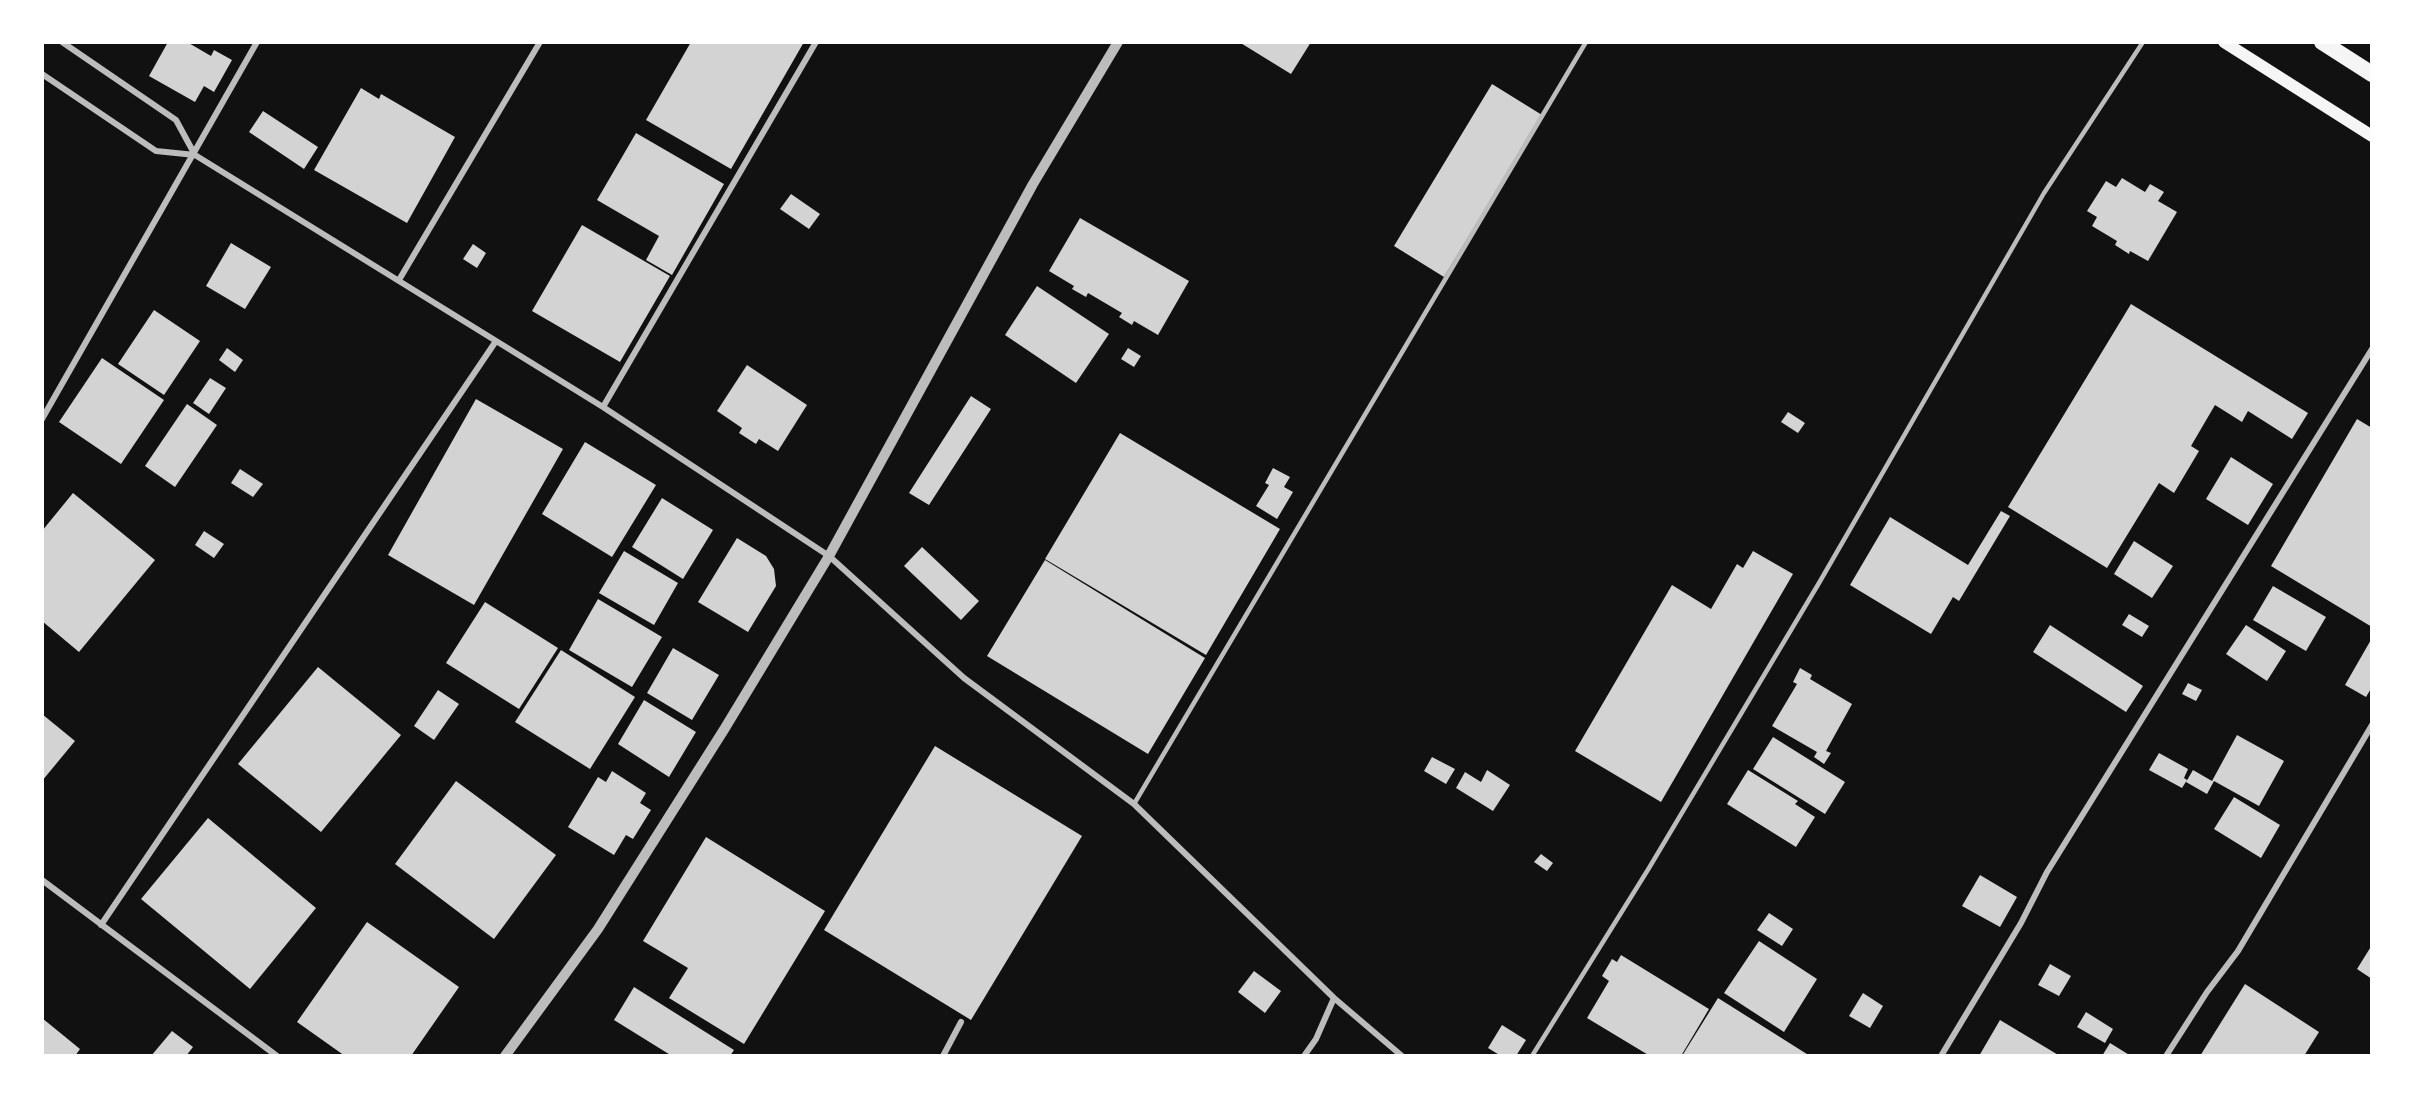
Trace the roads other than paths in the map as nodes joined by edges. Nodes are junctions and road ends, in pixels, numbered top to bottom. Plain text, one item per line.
1 (62, 42) edge
2 (257, 42) edge
3 (540, 42) edge
4 (816, 42) edge
5 (1118, 42) edge
6 (1586, 42) edge
7 (2143, 42) edge
8 (2224, 42) edge
9 (2322, 42) edge
10 (42, 74) edge
11 (2372, 74) edge
12 (2372, 136) edge
13 (195, 155) junction
14 (399, 280) junction
15 (496, 341) junction
16 (2372, 349) edge
17 (603, 407) junction
18 (42, 419) edge
19 (829, 556) junction
20 (2372, 725) edge
21 (1134, 804) junction
22 (42, 880) edge
23 (102, 925) junction
24 (1334, 998) junction
25 (961, 1022) dead end
26 (277, 1056) edge
27 (505, 1056) edge
28 (943, 1056) edge
29 (1304, 1056) edge
30 (1402, 1056) edge
31 (1532, 1056) edge
32 (1941, 1056) edge
33 (2166, 1056) edge

1 - 13 street
2 - 13 street
3 - 14 street
4 - 17 street
5 - 19 street
6 - 21 lane
7 - 31 lane
8 - 12 main road
9 - 11 highway
10 - 13 street
13 - 14 street
13 - 18 street
14 - 15 street
15 - 17 street
15 - 23 street
16 - 32 street
17 - 19 street
19 - 21 street
19 - 27 street
20 - 33 street
21 - 24 street
22 - 23 street
23 - 26 street
24 - 29 street
24 - 30 street
25 - 28 street

